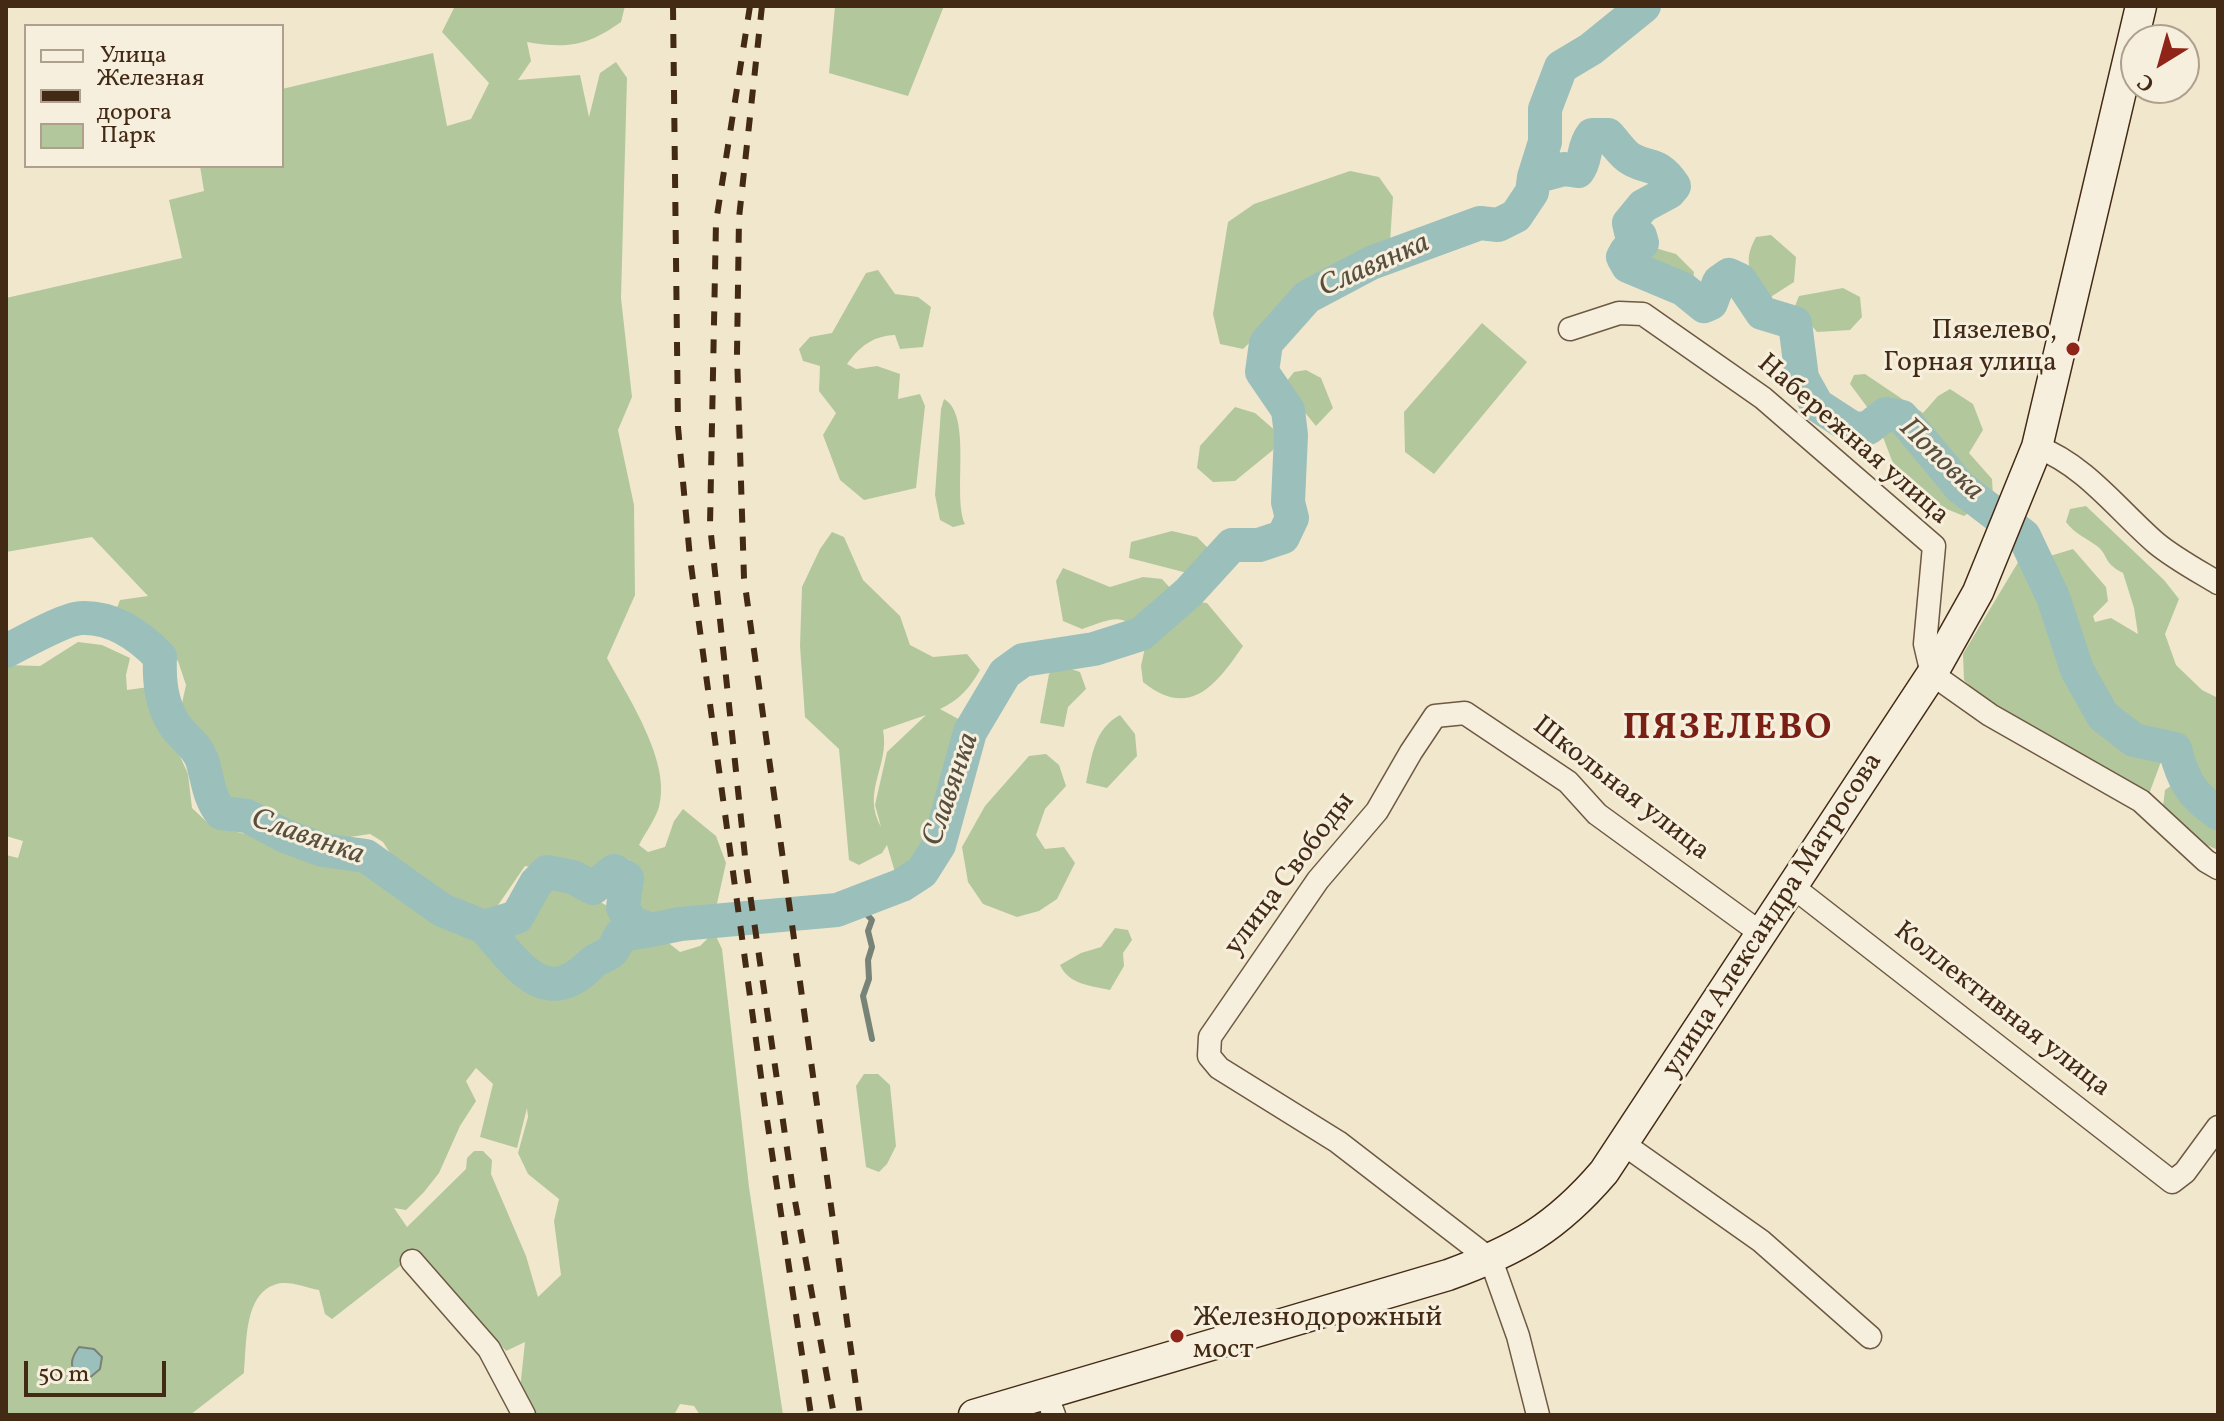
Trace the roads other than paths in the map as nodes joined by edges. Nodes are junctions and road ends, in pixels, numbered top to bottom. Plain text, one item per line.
1 (2141, 6) edge
2 (1570, 329) dead end
3 (2037, 447) junction
4 (2218, 583) edge
5 (1932, 674) junction
6 (1435, 716) joint
7 (2218, 868) edge
8 (1793, 887) junction
9 (1762, 934) junction
10 (2218, 1127) edge
11 (1625, 1145) junction
12 (1491, 1260) junction
13 (412, 1261) dead end
14 (1870, 1337) dead end
15 (1050, 1404) edge
16 (524, 1415) edge
17 (974, 1415) edge
18 (1538, 1415) edge

1 - 3 main road, улица Александра Матросова
2 - 5 street, Набережная улица
3 - 4 street
3 - 5 main road, улица Александра Матросова
5 - 7 street
5 - 8 main road, улица Александра Матросова
6 - 9 street, Школьная улица
6 - 12 street, улица Свободы
8 - 9 main road, улица Александра Матросова
8 - 10 street, Коллективная улица
9 - 11 main road, улица Александра Матросова
11 - 12 main road, улица Александра Матросова
11 - 14 street
12 - 15 main road, улица Александра Матросова
12 - 18 street
13 - 16 street
15 - 17 main road, улица Александра Матросова

